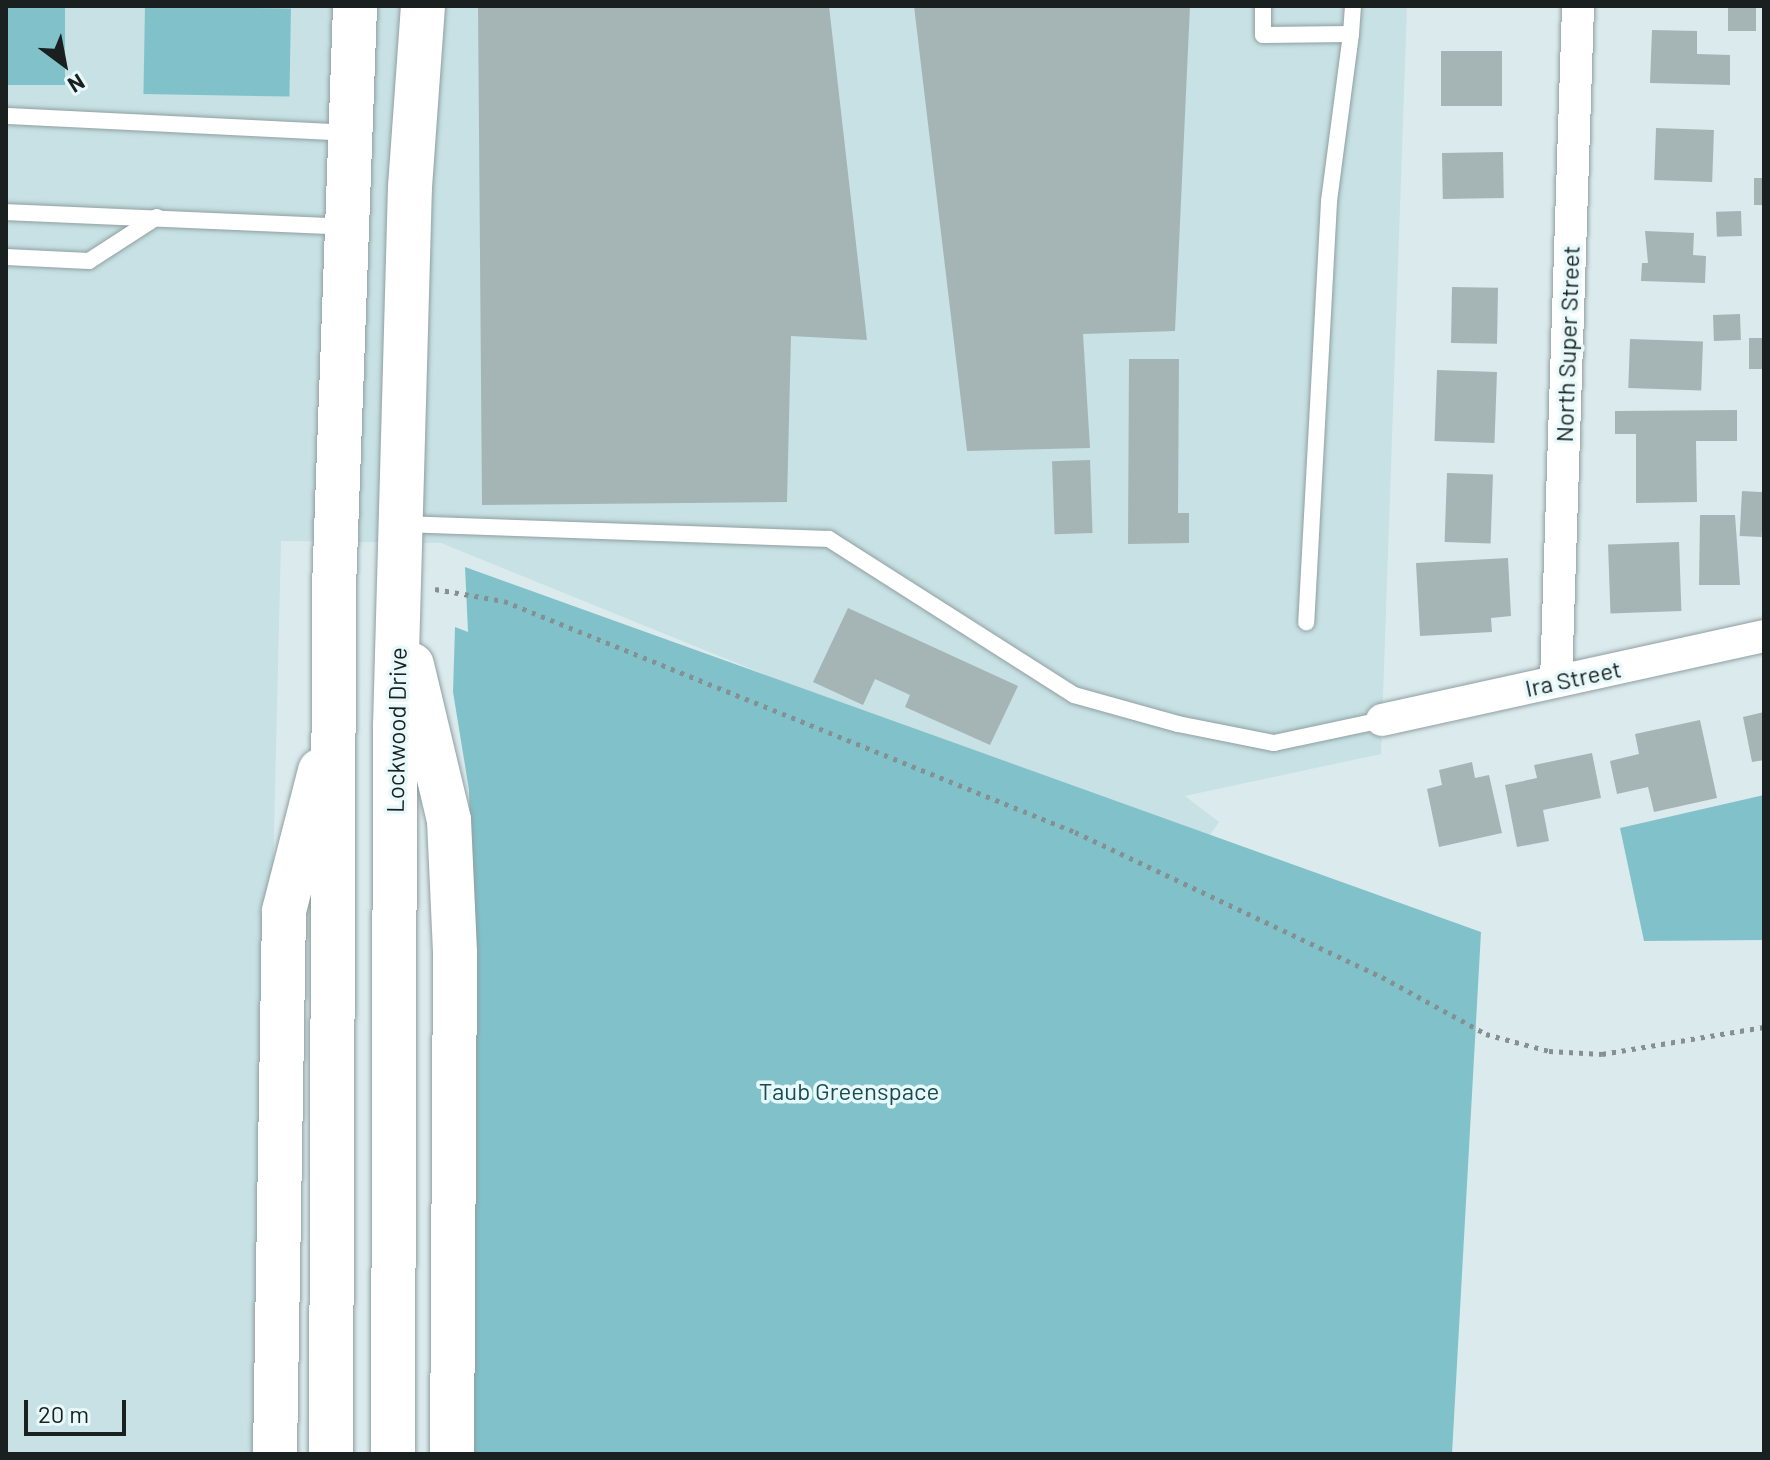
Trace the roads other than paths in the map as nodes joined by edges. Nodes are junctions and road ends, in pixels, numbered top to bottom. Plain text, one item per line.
1 (355, 6) edge
2 (423, 6) edge
3 (1263, 6) edge
4 (1353, 6) edge
5 (1578, 6) edge
6 (1351, 34) junction
7 (6, 116) edge
8 (351, 133) junction
9 (350, 181) junction
10 (410, 187) junction
11 (6, 212) edge
12 (157, 217) junction
13 (348, 227) junction
14 (6, 257) edge
15 (336, 522) junction
16 (401, 524) junction
17 (400, 588) junction
18 (1306, 622) dead end
19 (1764, 636) edge
20 (1556, 681) junction
21 (1382, 720) joint
22 (334, 727) junction
23 (275, 1454) edge
24 (331, 1454) edge
25 (393, 1454) edge
26 (452, 1454) edge

1 - 8 main road
2 - 10 main road, Lockwood Drive
3 - 6 lane
4 - 6 lane
5 - 20 street, North Super Street
6 - 18 lane
7 - 8 lane
8 - 9 main road
9 - 10 main road
9 - 13 main road
10 - 16 main road, Lockwood Drive
11 - 12 lane
12 - 13 lane
12 - 14 lane
13 - 15 main road
15 - 16 main road
15 - 22 main road
16 - 17 main road, Lockwood Drive
16 - 21 lane
17 - 25 main road, Lockwood Drive
17 - 26 main road
19 - 20 street, Ira Street
20 - 21 street, Ira Street
22 - 23 main road
22 - 24 main road

